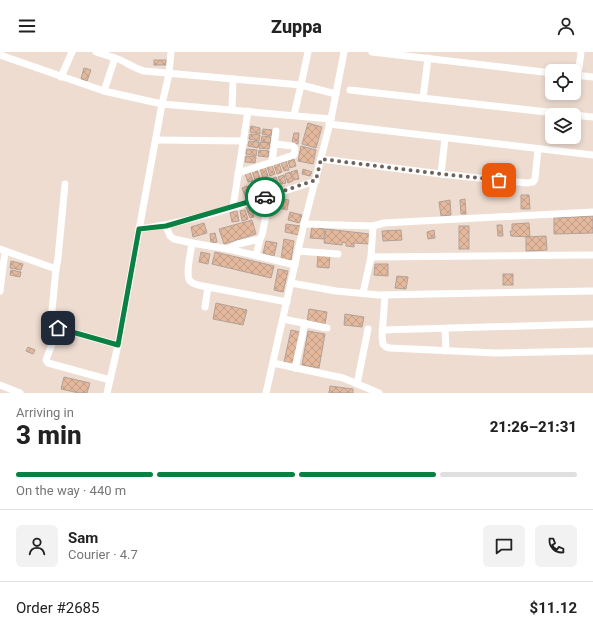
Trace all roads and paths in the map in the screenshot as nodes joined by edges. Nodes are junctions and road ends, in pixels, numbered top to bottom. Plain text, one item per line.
1 (72, 52) edge
2 (96, 52) edge
3 (171, 52) edge
4 (308, 52) edge
5 (344, 52) edge
6 (372, 52) edge
7 (581, 52) edge
8 (0, 55) edge
9 (114, 58) junction
10 (428, 58) junction
11 (578, 64) edge
12 (545, 71) edge
13 (169, 74) junction
14 (581, 76) edge
15 (61, 77) junction
16 (593, 77) edge
17 (233, 79) junction
18 (301, 85) junction
19 (350, 90) dead end
20 (104, 91) junction
21 (336, 94) junction
22 (423, 98) junction
23 (162, 104) junction
24 (232, 109) junction
25 (248, 111) junction
26 (545, 112) edge
27 (294, 115) junction
28 (581, 116) edge
29 (593, 117) edge
30 (330, 122) junction
31 (276, 131) dead end
32 (445, 138) junction
33 (156, 140) junction
34 (244, 141) junction
35 (275, 144) junction
36 (538, 148) junction
37 (593, 155) edge
38 (321, 159) junction
39 (272, 162) junction
40 (238, 173) junction
41 (441, 174) junction
42 (316, 180) junction
43 (65, 184) dead end
44 (270, 196) junction
45 (233, 207) junction
46 (593, 212) edge
47 (304, 224) junction
48 (166, 226) junction
49 (373, 226) junction
50 (139, 229) junction
51 (260, 239) junction
52 (192, 243) junction
53 (228, 249) junction
54 (3, 250) edge
55 (298, 251) junction
56 (338, 254) dead end
57 (593, 255) edge
58 (256, 256) junction
59 (371, 257) junction
60 (295, 265) junction
61 (56, 269) junction
62 (291, 283) junction
63 (208, 287) junction
64 (0, 291) edge
65 (593, 291) edge
66 (363, 293) junction
67 (385, 295) junction
68 (287, 302) junction
69 (205, 307) dead end
70 (283, 319) junction
71 (305, 324) junction
72 (593, 324) edge
73 (58, 328) junction
74 (327, 328) dead end
75 (368, 329) dead end
76 (445, 329) junction
77 (382, 330) junction
78 (118, 345) junction
79 (446, 351) junction
80 (593, 351) edge
81 (273, 363) junction
82 (295, 368) junction
83 (110, 380) junction
84 (1, 387) edge
85 (359, 388) edge
86 (20, 393) edge
87 (107, 393) edge
88 (266, 393) edge
89 (379, 393) edge

1 - 15 street
2 - 9 street
3 - 13 street
4 - 18 street
5 - 21 street
6 - 10 street
7 - 11 street
8 - 15 street
9 - 13 street
9 - 20 street
10 - 12 street
10 - 22 street
13 - 17 street
13 - 23 street
14 - 16 street
15 - 20 street
17 - 18 street
17 - 24 street
18 - 21 street
18 - 27 street
19 - 22 street
20 - 23 street
21 - 30 street
22 - 26 street
23 - 24 street
23 - 33 street
24 - 25 street
25 - 27 street
25 - 34 street
27 - 30 street
28 - 29 street
30 - 32 street
30 - 38 street
31 - 35 street
32 - 36 street
32 - 41 street
33 - 34 street
33 - 50 street
34 - 40 street
35 - 39 street
35 - 39 street
36 - 37 street
36 - 41 street
38 - 41 street
38 - 42 street
39 - 40 street
40 - 45 street
42 - 44 street
42 - 47 street
43 - 61 street
44 - 45 street
44 - 51 street
45 - 48 street
46 - 49 street
47 - 49 street
47 - 55 street
48 - 50 street
48 - 52 street
49 - 59 street
50 - 78 street
51 - 53 street
51 - 58 street
52 - 53 street
52 - 63 street
53 - 58 street
54 - 61 street
54 - 64 street
55 - 56 street
55 - 60 street
57 - 59 street
58 - 60 street
59 - 66 street
60 - 62 street
61 - 73 street
62 - 66 street
62 - 68 street
63 - 68 street
63 - 69 street
65 - 67 street
66 - 67 street
67 - 77 street
68 - 70 street
70 - 71 street
70 - 81 street
71 - 74 street
71 - 82 street
72 - 76 street
73 - 78 street
73 - 83 street
75 - 85 street
76 - 77 street
76 - 79 street
77 - 79 street
78 - 83 street
79 - 80 street
81 - 82 street
81 - 88 street
82 - 85 street
83 - 87 street
84 - 86 street
85 - 89 street

